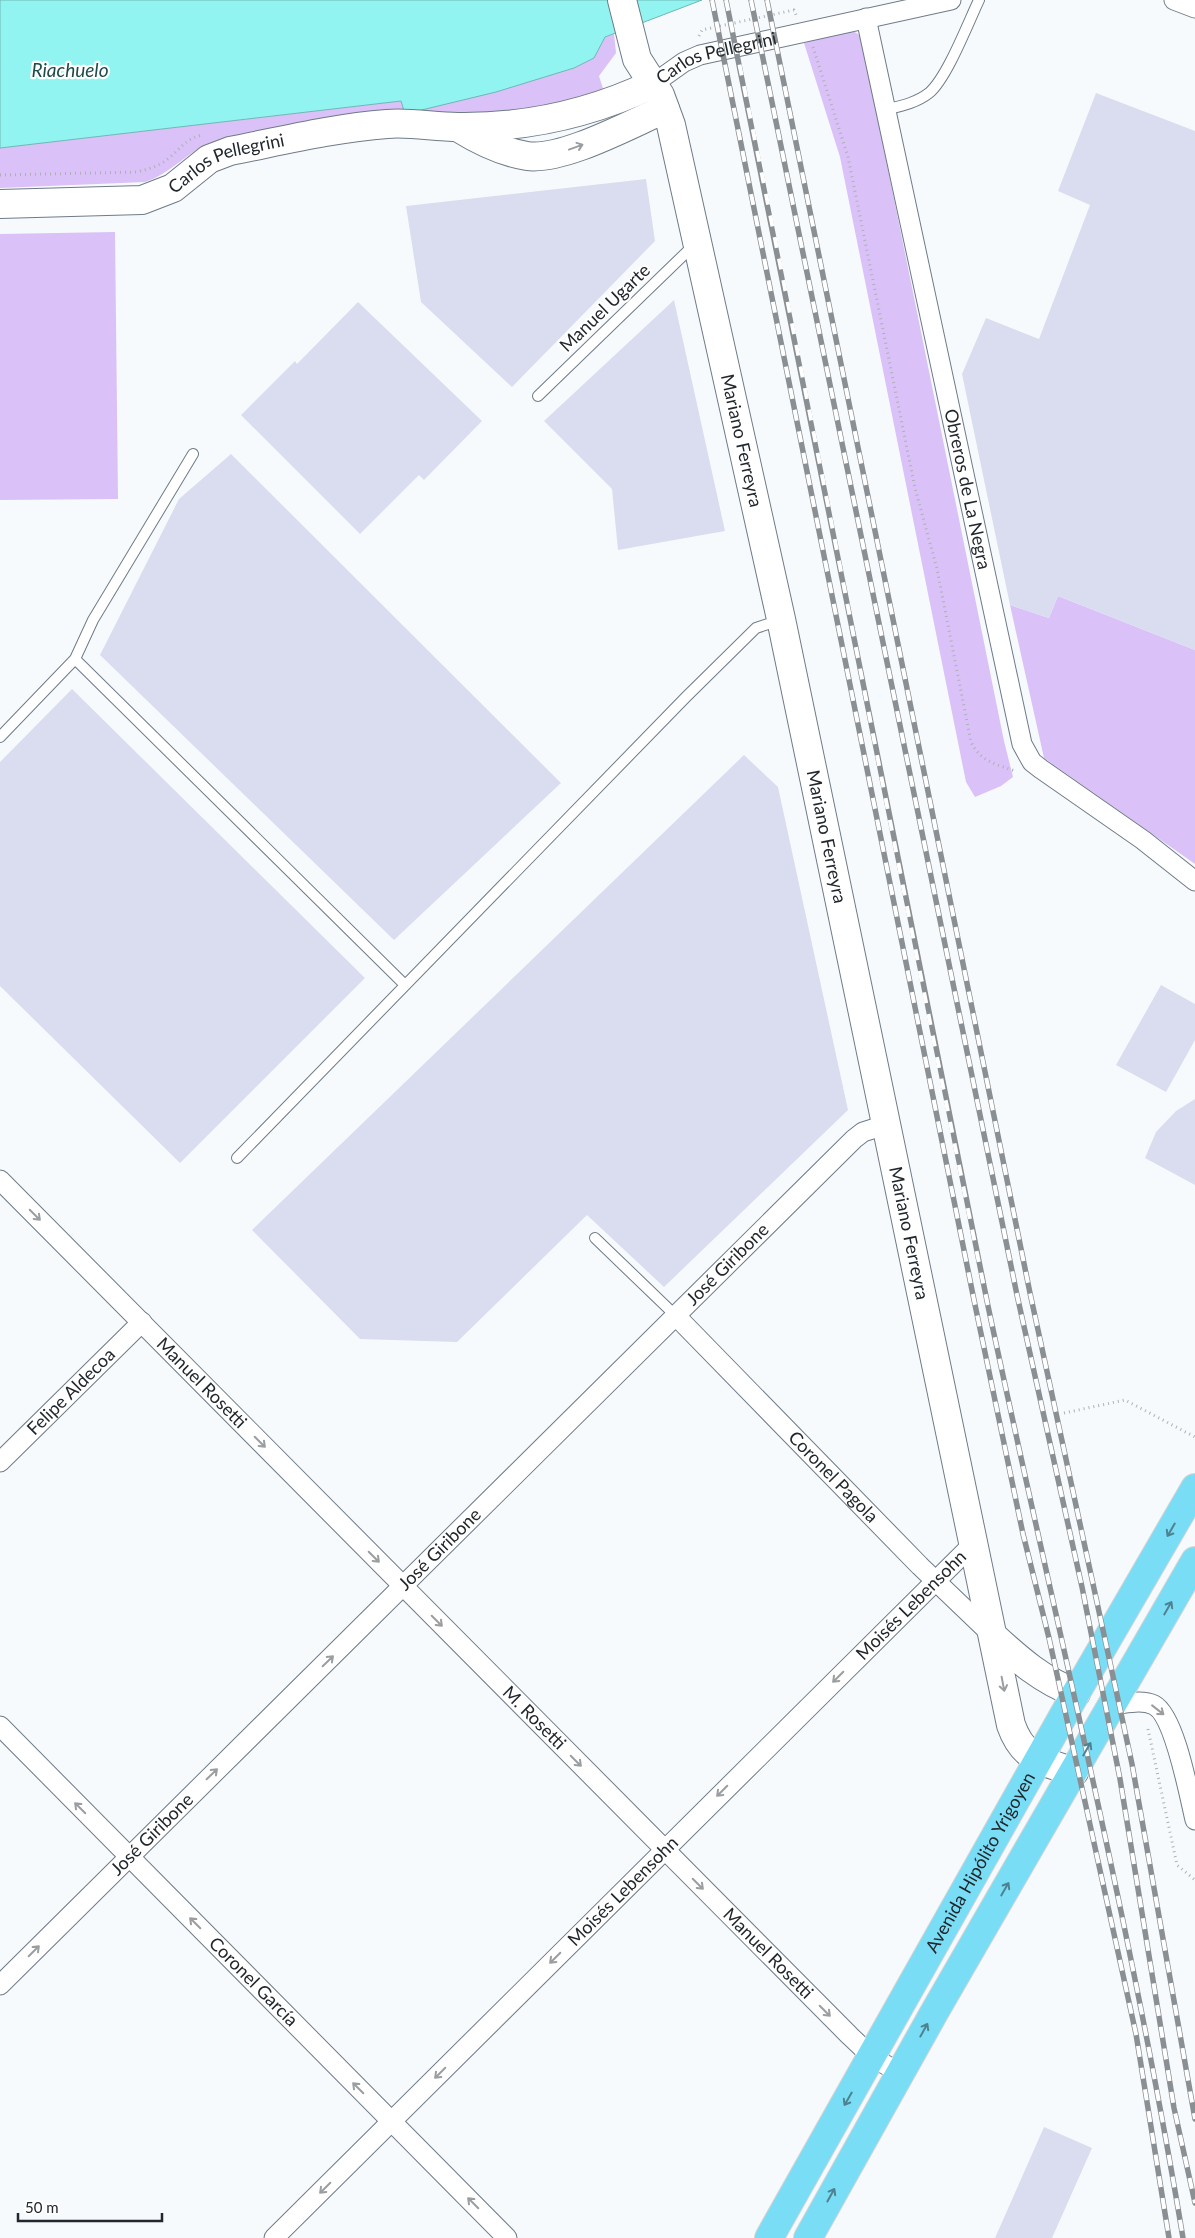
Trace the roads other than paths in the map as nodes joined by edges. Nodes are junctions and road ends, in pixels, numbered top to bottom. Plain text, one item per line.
1 (622, 0) edge
2 (951, 0) edge
3 (979, 0) edge
4 (1174, 0) edge
5 (1195, 8) edge
6 (866, 18) junction
7 (653, 84) junction
8 (665, 109) junction
9 (885, 110) junction
10 (521, 124) junction
11 (458, 127) junction
12 (528, 156) junction
13 (0, 204) edge
14 (696, 243) junction
15 (538, 396) dead end
16 (193, 454) dead end
17 (780, 619) junction
18 (75, 659) junction
19 (0, 737) edge
20 (1195, 881) edge
21 (404, 984) junction
22 (885, 1125) junction
23 (237, 1158) dead end
24 (0, 1180) edge
25 (595, 1238) dead end
26 (676, 1316) junction
27 (142, 1322) junction
28 (0, 1462) edge
29 (1195, 1488) edge
30 (973, 1544) junction
31 (1195, 1562) edge
32 (934, 1581) junction
33 (403, 1586) junction
34 (993, 1636) junction
35 (1076, 1693) junction
36 (1112, 1705) junction
37 (0, 1726) edge
38 (1038, 1761) junction
39 (1074, 1772) junction
40 (1195, 1820) edge
41 (664, 1849) junction
42 (128, 1856) junction
43 (0, 1985) edge
44 (872, 2057) junction
45 (900, 2073) junction
46 (392, 2122) junction
47 (274, 2238) edge
48 (507, 2238) edge
49 (769, 2238) edge
50 (808, 2238) edge

1 - 7 street, Mariano Ferreyra
2 - 6 street, Carlos Pellegrini
3 - 9 lane
4 - 5 street
6 - 7 street, Carlos Pellegrini
6 - 9 street, Obreros de La Negra
7 - 8 street, Mariano Ferreyra
7 - 10 street, Carlos Pellegrini
12 -> 8 street, Carlos Pellegrini
8 - 14 street, Mariano Ferreyra
9 - 20 street, Obreros de La Negra
10 - 11 street, Carlos Pellegrini
10 - 12 street
11 - 12 street, Carlos Pellegrini
11 - 13 street, Carlos Pellegrini
14 - 15 lane, Manuel Ugarte
14 - 17 street, Mariano Ferreyra
16 - 18 lane
17 - 21 lane
17 - 22 street, Mariano Ferreyra
18 - 19 lane
18 - 21 lane
21 - 23 lane
22 - 26 street, José Giribone
22 - 30 street, Mariano Ferreyra
24 -> 27 street, Manuel Rosetti
25 - 26 lane
26 - 32 street, Coronel Pagola
26 - 33 street, José Giribone
27 - 28 street, Felipe Aldecoa
27 -> 33 street, Manuel Rosetti
29 -> 35 main road, Avenida Hipólito Yrigoyen
30 - 32 street, Moisés Lebensohn
30 - 34 street, Mariano Ferreyra
36 -> 31 main road, Avenida Hipólito Yrigoyen
32 - 34 street, Coronel Pagola
32 -> 41 street, Moisés Lebensohn
33 -> 41 street, M. Rosetti
42 -> 33 street, José Giribone
34 - 35 street
34 -> 38 street, Mariano Ferreyra
35 - 38 main road, Avenida Hipólito Yrigoyen
39 -> 36 main road, Avenida Hipólito Yrigoyen
36 -> 40 street
42 -> 37 street, Coronel García
38 - 39 street, Mariano Ferreyra
38 - 44 main road, Avenida Hipólito Yrigoyen
45 -> 39 main road, Avenida Hipólito Yrigoyen
41 -> 44 street, Manuel Rosetti
41 -> 46 street, Moisés Lebensohn
43 -> 42 street, José Giribone
46 -> 42 street, Coronel García
44 - 45 street
44 -> 49 main road, Avenida Hipólito Yrigoyen
50 -> 45 main road, Avenida Hipólito Yrigoyen
46 -> 47 street, Moisés Lebensohn
48 -> 46 street, Coronel García

